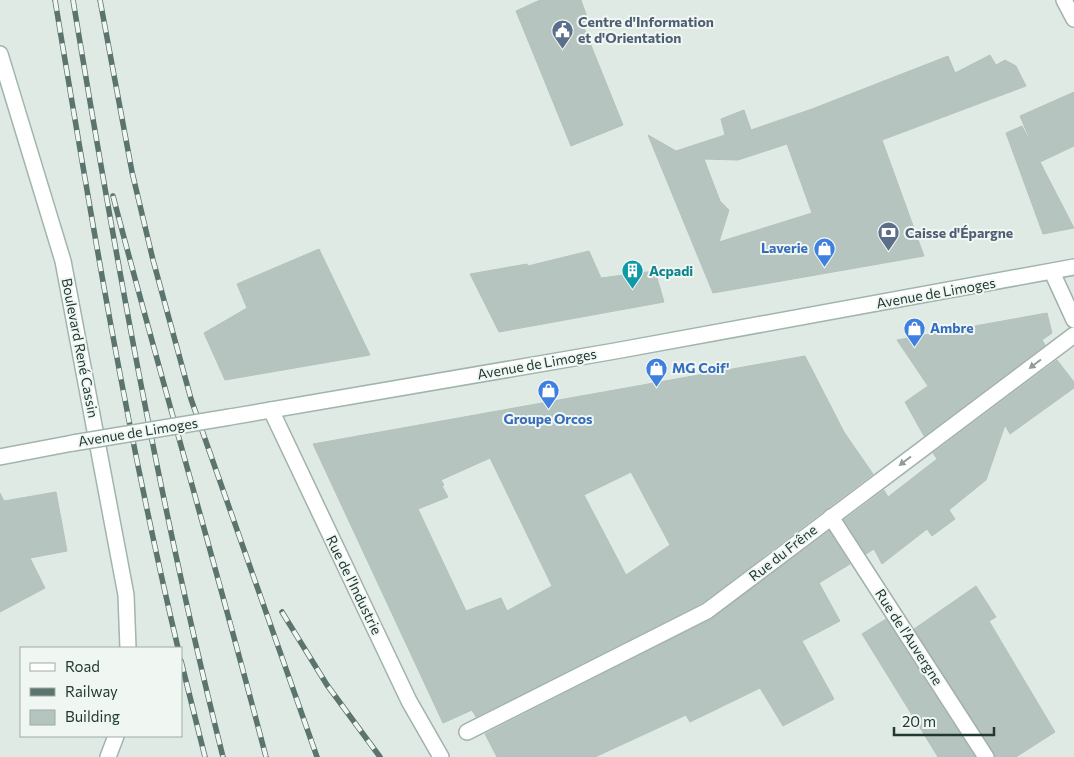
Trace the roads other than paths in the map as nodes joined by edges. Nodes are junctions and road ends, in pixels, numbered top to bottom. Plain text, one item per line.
1 (1064, 0) edge
2 (1074, 19) edge
3 (0, 54) edge
4 (1074, 267) edge
5 (1052, 272) junction
6 (1074, 320) edge
7 (1074, 335) edge
8 (271, 410) junction
9 (0, 457) edge
10 (831, 517) junction
11 (128, 647) edge
12 (467, 732) dead end
13 (116, 737) edge
14 (108, 757) edge
15 (441, 757) edge
16 (986, 757) edge

1 - 2 main road
3 - 11 main road, Boulevard René Cassin
4 - 5 main road, Avenue de Limoges
5 - 6 main road
5 - 8 main road, Avenue de Limoges
7 -> 10 main road, Rue du Frêne
8 - 9 main road, Avenue de Limoges, bridge
8 - 15 main road, Rue de l'Industrie
10 - 12 main road, Rue du Frêne
10 - 16 main road, Rue de l'Auvergne
13 - 14 main road

